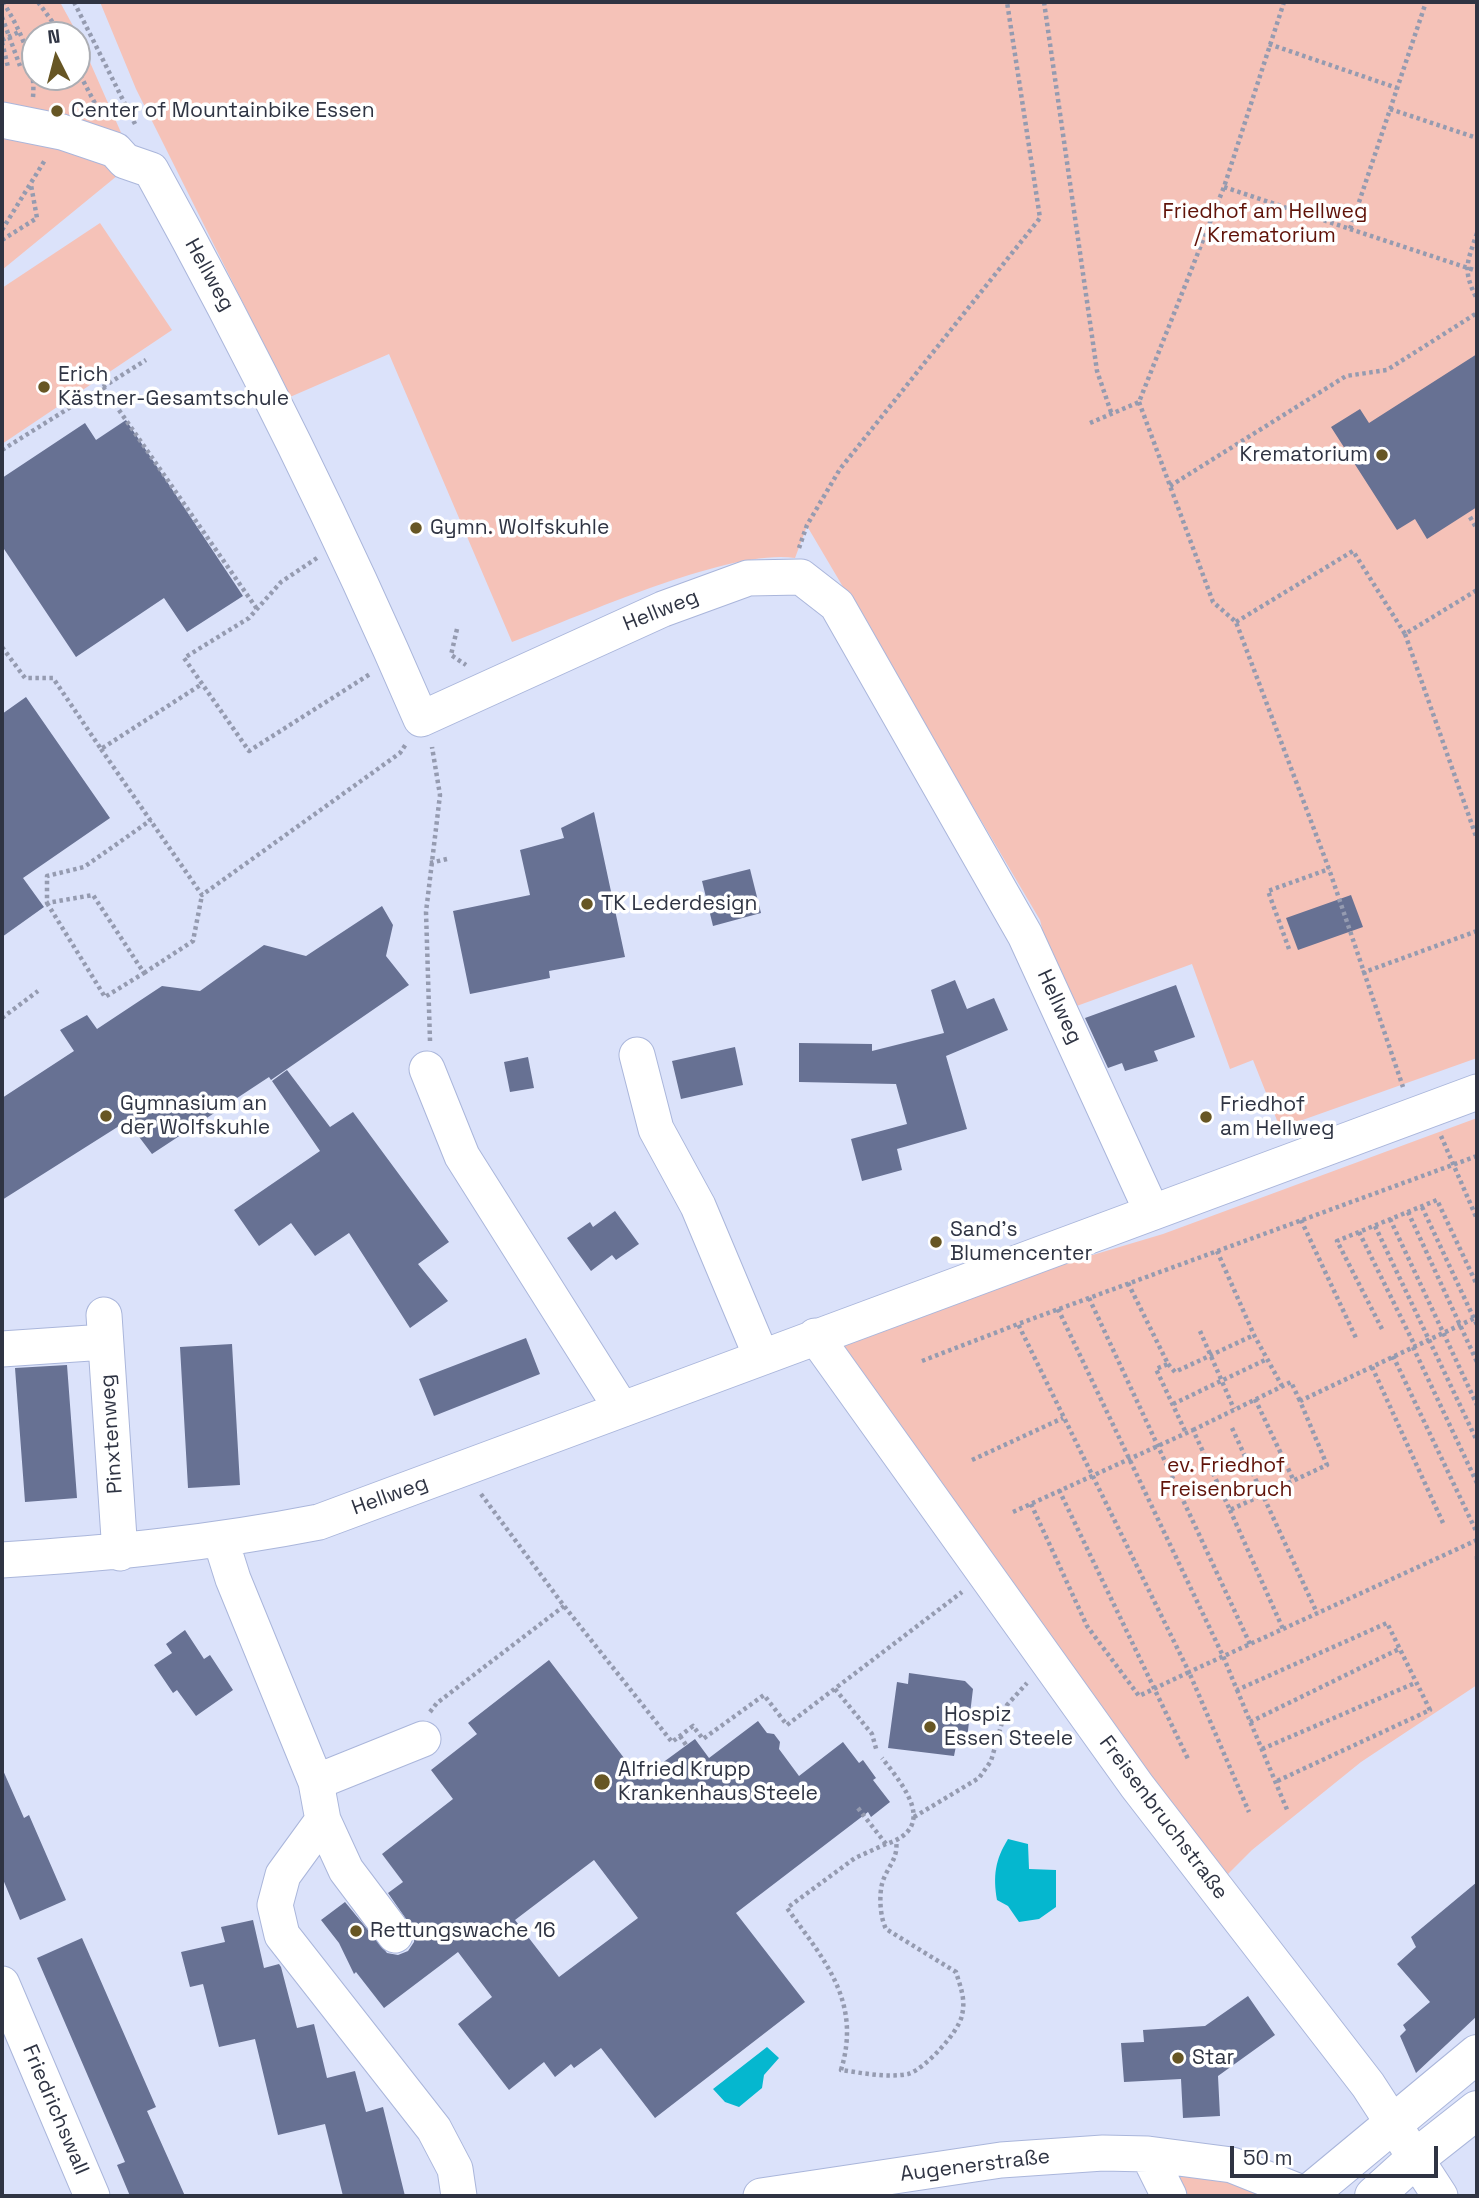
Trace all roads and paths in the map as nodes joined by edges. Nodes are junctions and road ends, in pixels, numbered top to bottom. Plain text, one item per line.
1 (3, 2) edge
2 (38, 2) edge
3 (74, 2) edge
4 (1007, 2) edge
5 (1044, 2) edge
6 (1284, 2) edge
7 (1426, 2) edge
8 (2, 18) edge
9 (52, 21) edge
10 (19, 32) junction
11 (11, 36) junction
12 (2, 41) edge
13 (1269, 44) junction
14 (20, 66) dead end
15 (8, 67) dead end
16 (1397, 88) junction
17 (1390, 109) junction
18 (31, 126) edge
19 (1477, 138) edge
20 (151, 170) junction
21 (30, 184) junction
22 (1224, 187) junction
23 (1350, 229) junction
24 (2, 230) edge
25 (1477, 233) edge
26 (2, 240) edge
27 (1465, 267) junction
28 (1477, 271) edge
29 (1477, 299) edge
30 (1477, 313) edge
31 (146, 360) dead end
32 (103, 387) junction
33 (1139, 402) junction
34 (1112, 415) junction
35 (1090, 422) dead end
36 (2, 450) edge
37 (1170, 486) junction
38 (1471, 517) dead end
39 (1477, 529) edge
40 (342, 543) junction
41 (789, 577) junction
42 (1477, 590) edge
43 (257, 608) junction
44 (1236, 622) junction
45 (457, 629) dead end
46 (1405, 634) junction
47 (2, 647) edge
48 (397, 663) junction
49 (472, 669) dead end
50 (202, 684) junction
51 (421, 719) junction
52 (102, 749) junction
53 (151, 820) junction
54 (1474, 821) edge
55 (1477, 839) edge
56 (447, 859) dead end
57 (429, 863) junction
58 (1329, 869) junction
59 (202, 895) junction
60 (47, 903) junction
61 (1477, 931) edge
62 (1289, 949) dead end
63 (144, 973) junction
64 (1362, 973) junction
65 (38, 991) dead end
66 (2, 1018) edge
67 (637, 1055) dead end
68 (427, 1069) joint
69 (1477, 1092) edge
70 (1422, 1112) junction
71 (1477, 1156) edge
72 (1454, 1164) junction
73 (1422, 1207) junction
74 (1152, 1212) junction
75 (1408, 1212) junction
76 (1390, 1219) junction
77 (1477, 1219) edge
78 (1301, 1220) junction
79 (1375, 1226) junction
80 (1359, 1232) junction
81 (1217, 1251) junction
82 (1128, 1283) junction
83 (1477, 1285) edge
84 (1088, 1298) junction
85 (1058, 1309) junction
86 (1476, 1318) edge
87 (1018, 1324) junction
88 (1459, 1325) junction
89 (1477, 1325) edge
90 (1382, 1329) dead end
91 (1200, 1331) dead end
92 (1442, 1334) junction
93 (1254, 1335) junction
94 (815, 1336) junction
95 (1356, 1338) dead end
96 (1429, 1339) junction
97 (1414, 1347) junction
98 (2, 1349) edge
99 (761, 1356) junction
100 (1211, 1356) junction
101 (1394, 1356) junction
102 (1267, 1359) junction
103 (922, 1361) dead end
104 (1477, 1362) edge
105 (1168, 1364) junction
106 (1372, 1367) junction
107 (1223, 1381) junction
108 (1282, 1386) junction
109 (1255, 1399) junction
110 (1300, 1401) junction
111 (1173, 1404) junction
112 (1477, 1405) edge
113 (621, 1408) junction
114 (1234, 1409) junction
115 (1063, 1418) junction
116 (1232, 1428) dead end
117 (1193, 1430) junction
118 (1186, 1433) junction
119 (1477, 1441) edge
120 (1157, 1446) junction
121 (1129, 1457) junction
122 (972, 1460) dead end
123 (463, 1469) junction
124 (1090, 1475) junction
125 (1294, 1481) junction
126 (1477, 1483) edge
127 (1059, 1490) junction
128 (1264, 1494) junction
129 (1031, 1504) junction
130 (1230, 1510) junction
131 (1013, 1512) dead end
132 (1443, 1522) dead end
133 (1477, 1533) edge
134 (221, 1541) junction
135 (1477, 1541) edge
136 (120, 1553) junction
137 (1477, 1556) edge
138 (2, 1560) edge
139 (1477, 1561) edge
140 (982, 1571) junction
141 (564, 1606) junction
142 (1317, 1613) junction
143 (1283, 1629) junction
144 (1250, 1644) junction
145 (1399, 1648) junction
146 (507, 1649) junction
147 (512, 1656) dead end
148 (1223, 1656) junction
149 (1050, 1665) junction
150 (1189, 1672) junction
151 (1415, 1683) junction
152 (1155, 1688) junction
153 (835, 1689) junction
154 (1237, 1690) junction
155 (1250, 1722) junction
156 (680, 1736) junction
157 (423, 1739) joint
158 (687, 1745) dead end
159 (1262, 1749) junction
160 (877, 1752) dead end
161 (882, 1758) dead end
162 (1189, 1761) dead end
163 (316, 1782) junction
164 (1275, 1783) junction
165 (858, 1808) dead end
166 (1249, 1812) dead end
167 (1288, 1812) dead end
168 (914, 1817) junction
169 (323, 1819) junction
170 (896, 1841) junction
171 (886, 1844) junction
172 (395, 1935) dead end
173 (2, 1984) edge
174 (1477, 2054) edge
175 (1477, 2110) edge
176 (1394, 2123) junction
177 (1149, 2154) junction
178 (1416, 2158) junction
179 (92, 2196) edge
180 (459, 2196) edge
181 (761, 2196) edge
182 (1169, 2196) edge
183 (1306, 2196) edge
184 (1374, 2196) edge
185 (1440, 2196) edge

1 - 10 path
2 - 9 path
3 - 20 path
4 - 41 path
5 - 34 path
6 - 13 path
7 - 16 path
8 - 11 path
10 - 11 path
10 - 18 path
11 - 12 path
11 - 14 path
12 - 15 path
13 - 16 path
13 - 22 path
16 - 17 path
17 - 19 path
17 - 23 path
18 - 20 street
18 - 21 path
20 - 40 street, Hellweg
21 - 24 path
21 - 26 path
22 - 23 path
22 - 33 path
23 - 27 path
25 - 27 path
27 - 28 path
27 - 29 path
30 - 37 path
31 - 32 path
32 - 36 path
32 - 43 path
33 - 34 path
33 - 37 path
34 - 35 path
37 - 44 path
38 - 39 path
40 - 43 path
40 - 48 street, Hellweg
41 - 51 street, Hellweg
41 - 74 street, Hellweg
42 - 46 path
43 - 50 path
44 - 46 path
44 - 58 path
45 - 49 path
46 - 54 path
47 - 52 path
48 - 50 path
48 - 51 street, Hellweg
50 - 52 path
51 - 57 path
51 - 59 path
52 - 53 path
53 - 59 path
53 - 60 path
54 - 55 path
56 - 57 path
57 - 68 path
58 - 62 path
58 - 64 path
59 - 63 path
60 - 63 path
60 - 63 path
61 - 64 path
64 - 70 path
65 - 66 path
67 - 99 street
68 - 113 street
69 - 70 street, Hellweg
70 - 72 path
70 - 74 street, Hellweg
71 - 72 path
72 - 77 path
72 - 78 path
73 - 75 path
73 - 83 path
73 - 86 path
74 - 94 street, Hellweg
75 - 76 path
75 - 88 path
76 - 79 path
76 - 92 path
78 - 81 path
78 - 95 path
79 - 80 path
79 - 96 path
80 - 90 path
80 - 97 path
81 - 82 path
81 - 93 path
82 - 84 path
82 - 105 path
84 - 85 path
84 - 120 path
85 - 87 path
85 - 121 path
86 - 88 path
86 - 89 path
87 - 103 path
87 - 115 path
88 - 92 path
88 - 104 path
91 - 100 path
92 - 96 path
92 - 112 path
93 - 100 path
93 - 102 path
94 - 99 street, Hellweg
94 - 140 street, Freisenbruchstraße
96 - 97 path
96 - 119 path
97 - 101 path
97 - 126 path
98 - 136 street, Pinxtenweg
99 - 113 street, Hellweg
100 - 105 path
100 - 107 path
101 - 106 path
101 - 133 path
102 - 107 path
102 - 108 path
105 - 111 path
106 - 110 path
106 - 132 path
107 - 111 path
107 - 114 path
108 - 109 path
108 - 110 path
109 - 114 path
109 - 125 path
110 - 125 path
111 - 118 path
113 - 123 street, Hellweg
114 - 117 path
115 - 122 path
115 - 124 path
116 - 128 path
117 - 118 path
117 - 130 path
118 - 120 path
120 - 121 path
120 - 144 path
121 - 124 path
121 - 148 path
123 - 134 street, Hellweg
123 - 141 path
124 - 127 path
124 - 150 path
125 - 128 path
127 - 129 path
127 - 152 path
128 - 130 path
128 - 142 path
129 - 131 path
129 - 152 path
130 - 143 path
134 - 136 street, Hellweg
134 - 163 street
135 - 142 path
136 - 138 street, Hellweg
137 - 139 path
140 - 149 street, Freisenbruchstraße
140 - 153 path
141 - 146 path
141 - 156 path
142 - 143 path
143 - 144 path
144 - 148 path
145 - 151 path
145 - 154 path
145 - 155 path
146 - 147 path
146 - 157 path
148 - 150 path
148 - 154 path
149 - 168 path
149 - 176 street, Freisenbruchstraße
150 - 152 path
150 - 166 path
151 - 159 path
151 - 164 path
152 - 162 path
153 - 156 path
153 - 160 path
154 - 155 path
155 - 159 path
156 - 158 path
157 - 163 street
159 - 164 path
161 - 168 path
163 - 169 street
164 - 167 path
165 - 171 path
168 - 170 path
169 - 172 street
169 - 180 street
170 - 171 path
170 - 171 path
173 - 179 street, Friedrichswall
174 - 176 main road
175 - 178 main road
176 - 178 street, Freisenbruchstraße
176 - 183 main road
177 - 181 street, Augenerstraße
177 - 182 street
177 - 183 street, Augenerstraße
178 - 184 main road
178 - 185 street, Freisenbruchstraße

